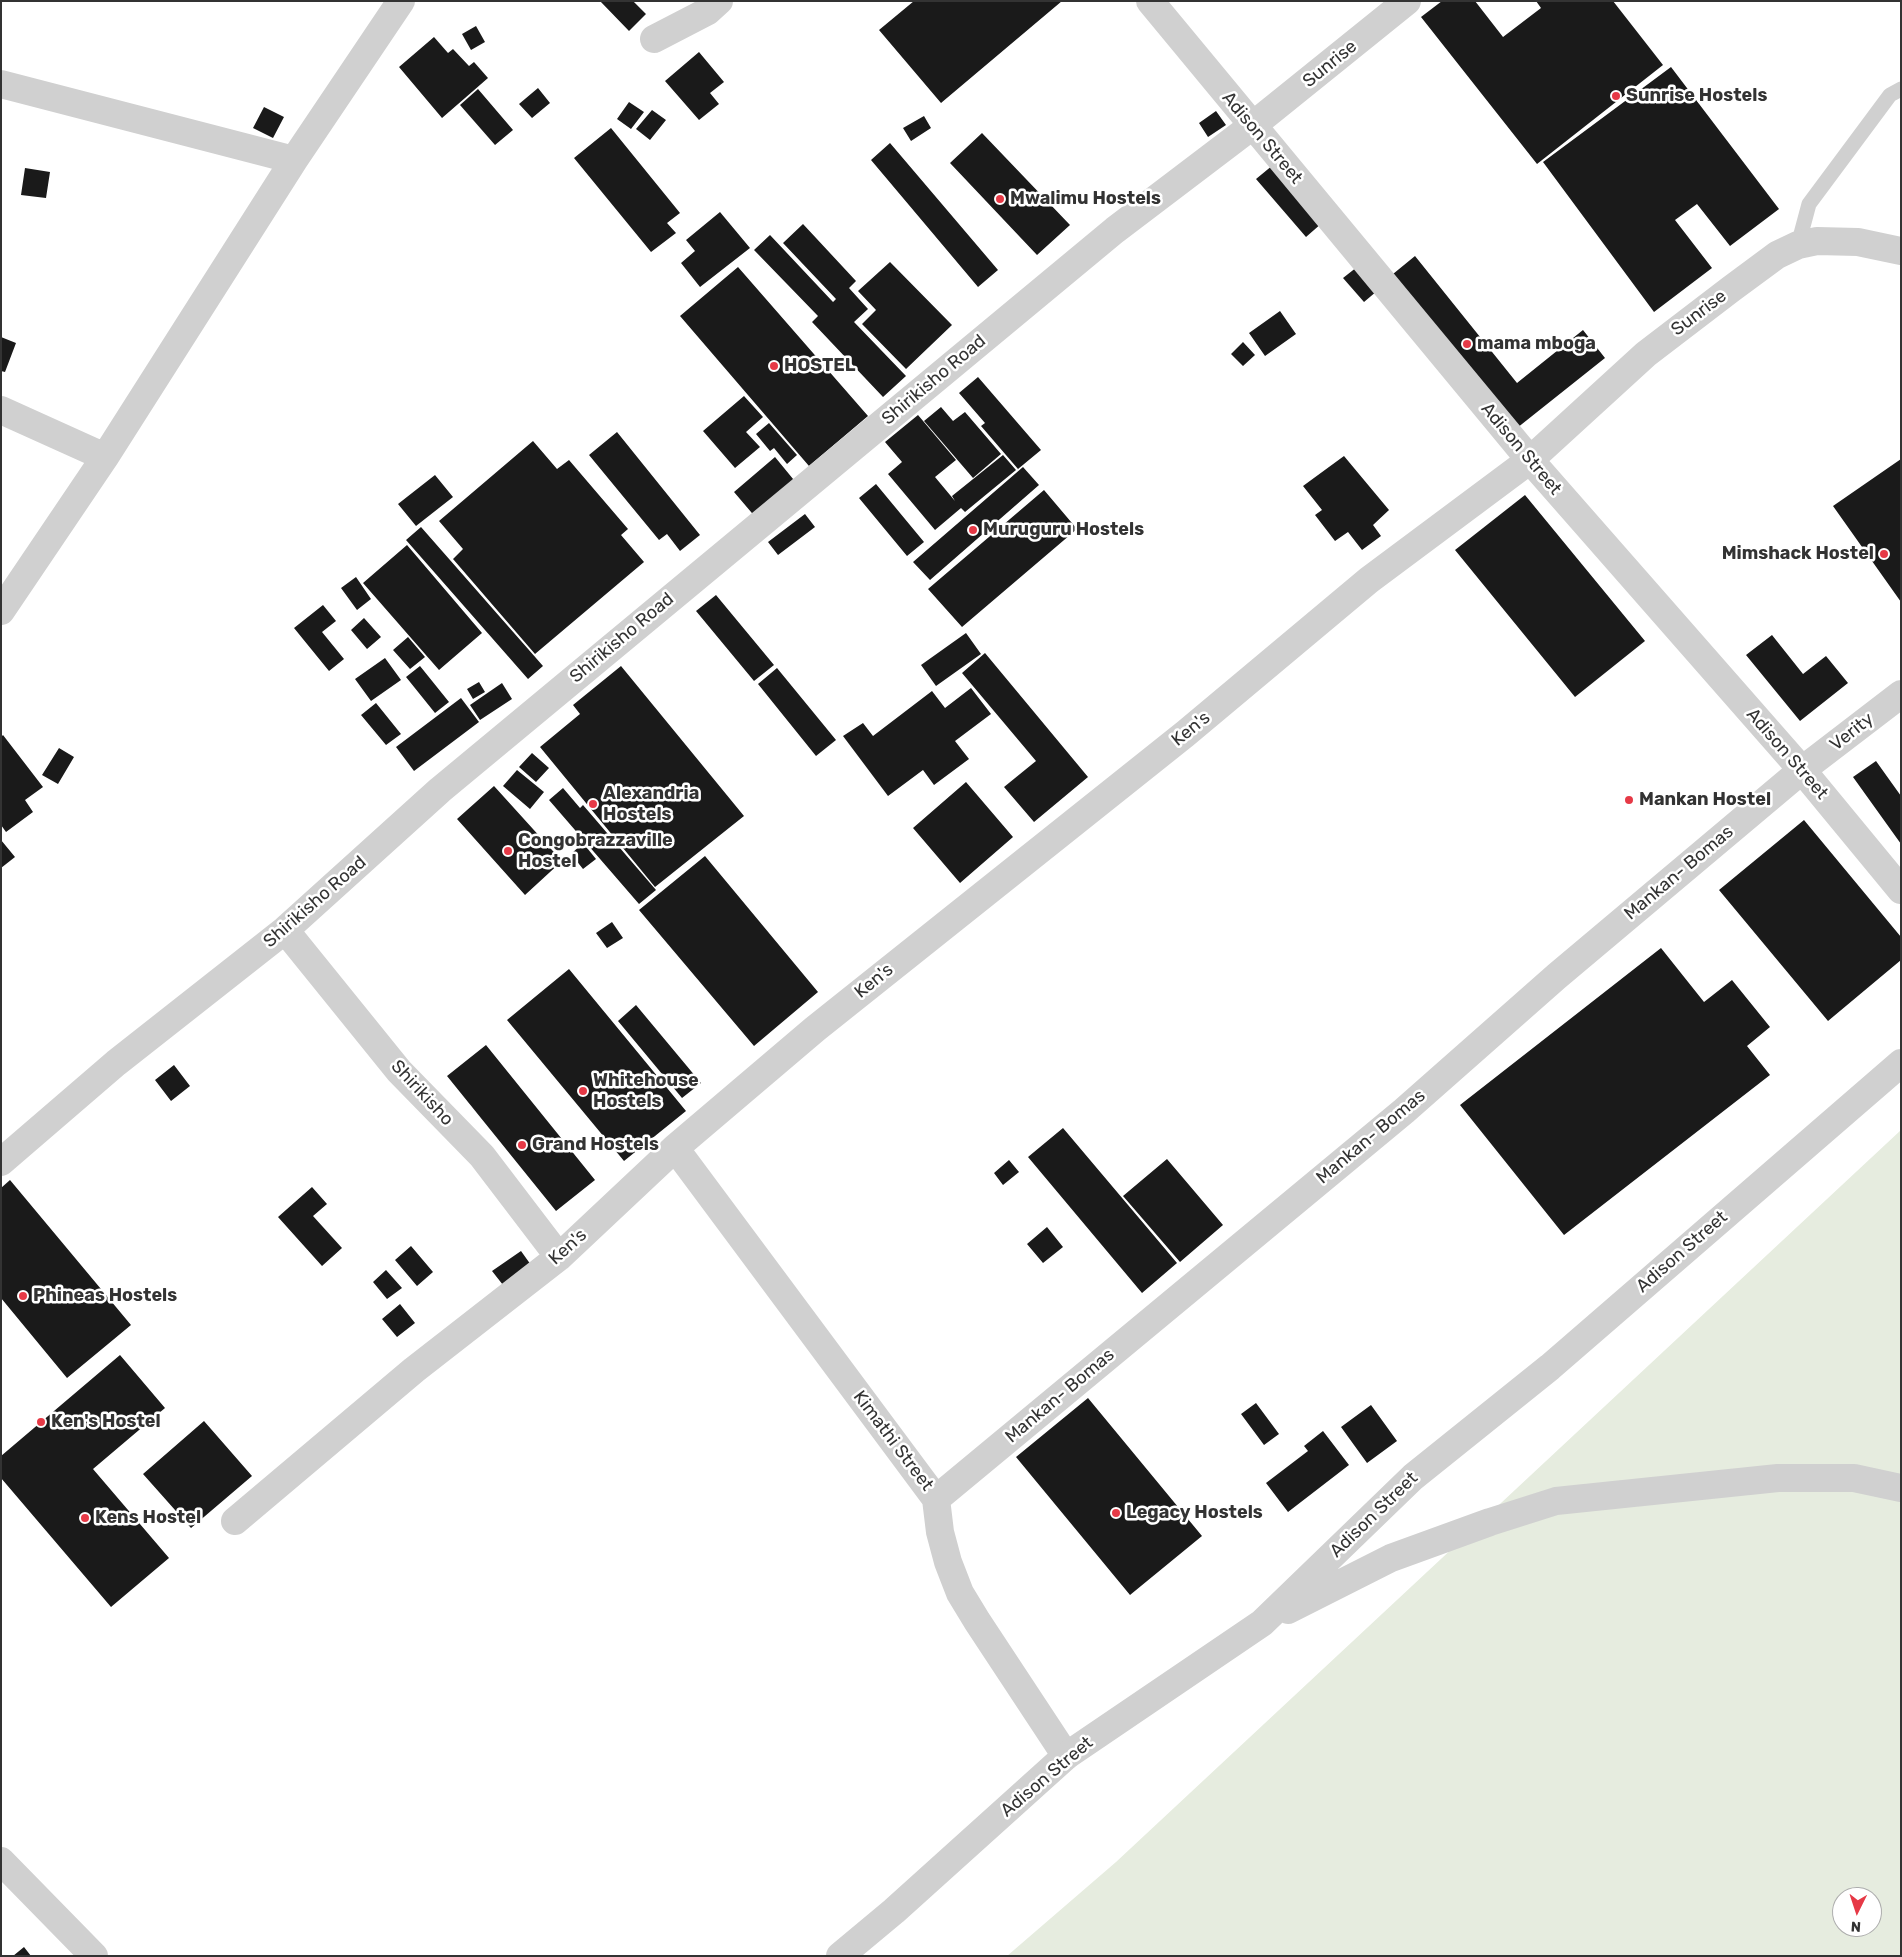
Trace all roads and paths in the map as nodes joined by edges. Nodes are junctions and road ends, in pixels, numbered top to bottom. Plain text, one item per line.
1 (402, 1) edge
2 (719, 1) edge
3 (1150, 1) edge
4 (1408, 1) edge
5 (654, 39) dead end
6 (1, 84) edge
7 (1901, 89) edge
8 (1252, 126) junction
9 (294, 160) junction
10 (1798, 245) junction
11 (1901, 251) edge
12 (1, 410) edge
13 (106, 457) junction
14 (1530, 460) junction
15 (1, 610) edge
16 (1901, 694) edge
17 (1802, 770) junction
18 (1901, 890) edge
19 (285, 930) junction
20 (1901, 1063) edge
21 (674, 1148) junction
22 (1, 1162) edge
23 (559, 1256) junction
24 (1901, 1488) edge
25 (936, 1499) junction
26 (234, 1521) dead end
27 (1262, 1623) junction
28 (1066, 1756) junction
29 (1, 1861) edge
30 (94, 1956) edge
31 (840, 1956) edge

1 - 9 street
2 - 5 street
3 - 8 street, Adison Street
4 - 8 street, Sunrise
6 - 9 street
7 - 10 lane
8 - 14 street, Adison Street
8 - 19 street, Shirikisho Road
9 - 13 street
10 - 11 street, Sunrise
10 - 14 street, Sunrise
12 - 13 street
13 - 15 street
14 - 17 street, Adison Street
14 - 21 street, Ken's
16 - 17 street, Verity
17 - 18 street, Adison Street
17 - 25 street, Mankan- Bomas
19 - 22 street, Shirikisho Road
19 - 23 street, Shirikisho
20 - 27 street, Adison Street
21 - 23 street, Ken's
21 - 25 street, Kimathi Street
23 - 26 street, Ken's
24 - 27 street
25 - 28 street, Kimathi Street
27 - 28 street, Adison Street
28 - 31 street, Adison Street
29 - 30 street

